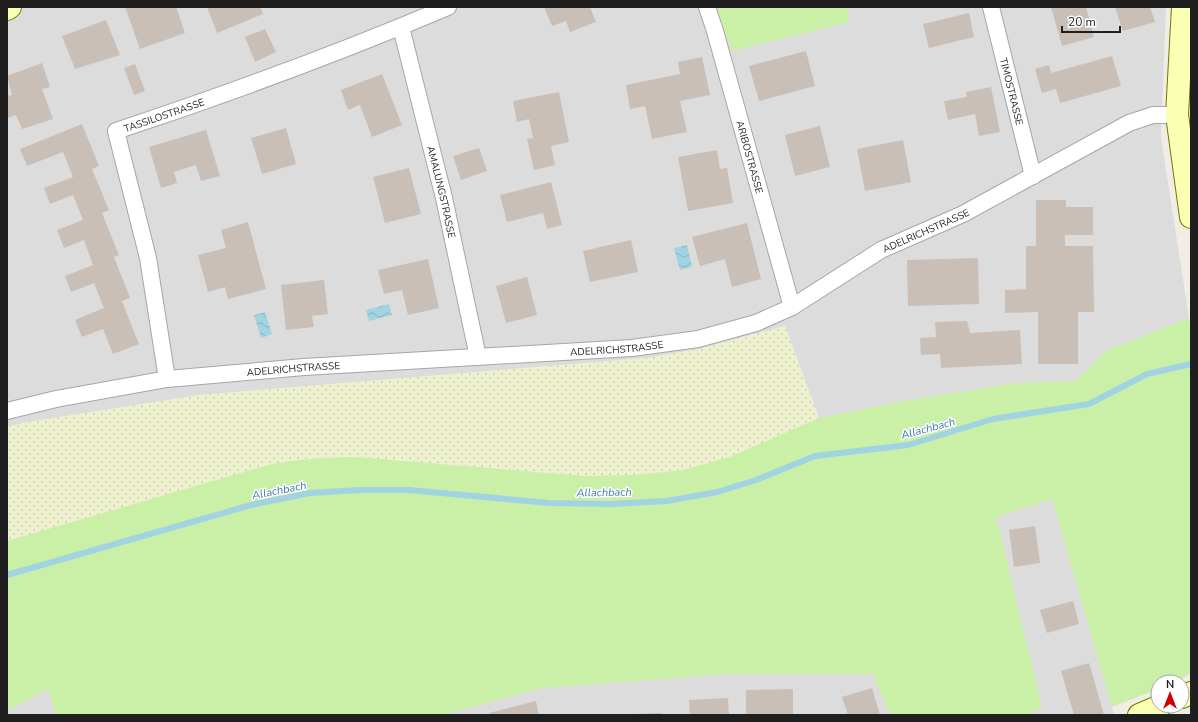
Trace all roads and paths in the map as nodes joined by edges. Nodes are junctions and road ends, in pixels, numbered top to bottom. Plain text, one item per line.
1 (10, 7) edge
2 (448, 7) edge
3 (707, 7) edge
4 (990, 7) edge
5 (1183, 7) edge
6 (7, 9) edge
7 (401, 27) junction
8 (1177, 115) junction
9 (1033, 176) junction
10 (1191, 216) edge
11 (792, 307) junction
12 (478, 357) junction
13 (167, 379) junction
14 (7, 411) edge
15 (1150, 710) edge
16 (1139, 715) edge

1 - 6 street
2 - 7 street, TASSILOSTRASSE
3 - 11 street, ARIBOSTRASSE
4 - 9 street, TIMOSTRASSE
5 - 8 street
7 - 12 street, AMALUNGSTRASSE
7 - 13 street, TASSILOSTRASSE
8 - 9 street, ADELRICHSTRASSE
8 - 10 street
9 - 11 street, ADELRICHSTRASSE
11 - 12 street, ADELRICHSTRASSE
12 - 13 street, ADELRICHSTRASSE
13 - 14 street, ADELRICHSTRASSE
15 - 16 street

